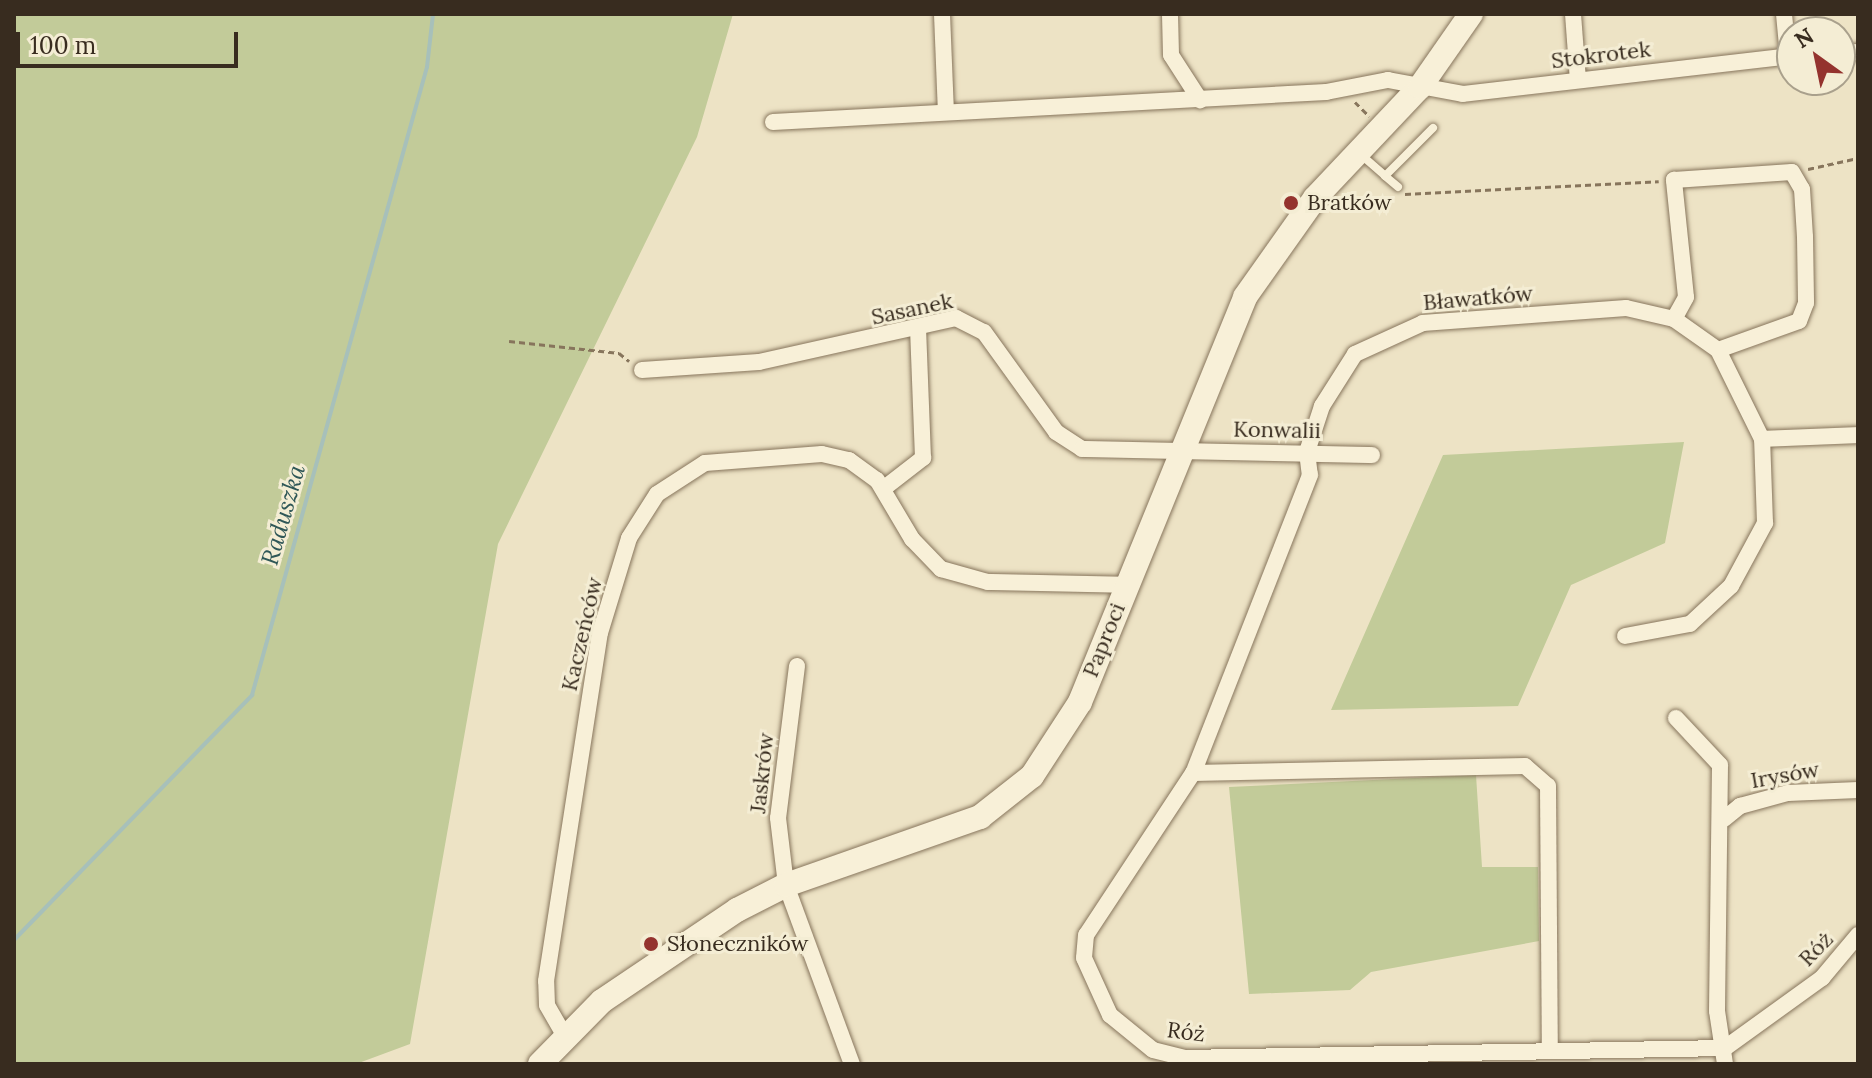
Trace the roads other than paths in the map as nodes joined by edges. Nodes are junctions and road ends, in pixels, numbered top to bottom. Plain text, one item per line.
1 (942, 14) edge
2 (1170, 14) edge
3 (1471, 14) edge
4 (1573, 14) edge
5 (1776, 58) edge
6 (1578, 80) junction
7 (1420, 87) junction
8 (1200, 100) junction
9 (946, 112) junction
10 (773, 122) dead end
11 (1433, 128) dead end
12 (1358, 153) junction
13 (1385, 176) junction
14 (1398, 187) road end
15 (1674, 319) junction
16 (918, 330) junction
17 (1718, 350) junction
18 (642, 370) road end
19 (1858, 435) edge
20 (1762, 439) junction
21 (1181, 450) junction
22 (1307, 452) junction
23 (1372, 455) dead end
24 (883, 489) junction
25 (1127, 585) junction
26 (1625, 636) dead end
27 (797, 666) dead end
28 (1676, 718) dead end
29 (1193, 773) junction
30 (1858, 790) edge
31 (1724, 819) junction
32 (786, 885) junction
33 (1858, 935) edge
34 (563, 1033) junction
35 (1550, 1051) junction
36 (1725, 1056) edge
37 (1329, 1061) edge
38 (540, 1064) edge
39 (852, 1064) edge

1 - 9 street
2 - 8 street
3 - 7 street, Paproci
4 - 6 street
5 - 6 street, Stokrotek
6 - 7 street, Stokrotek
7 - 8 street
7 - 12 street, Paproci
8 - 9 street
9 - 10 street
11 - 13 lane
12 - 13 lane
12 - 21 street, Paproci
13 - 14 lane
15 - 17 street, Bławatków
15 - 17 street
15 - 22 street, Bławatków
16 - 18 street, Sasanek
16 - 21 street, Sasanek
16 - 24 street
17 - 20 street, Bławatków
19 - 20 street
20 - 26 street, Bławatków
21 - 22 street, Konwalii
21 - 25 street, Paproci
22 - 23 street, Konwalii
22 - 29 street, Róż
24 - 25 street, Kaczeńców
24 - 34 street, Kaczeńców
25 - 32 street, Paproci
27 - 32 street, Jaskrów
28 - 31 street
29 - 35 street
29 - 37 street, Róż
30 - 31 street, Irysów
31 - 36 street
32 - 34 street, Paproci
32 - 39 street
33 - 36 street, Róż
34 - 38 street, Paproci
35 - 36 street, Róż
35 - 37 street, Róż

